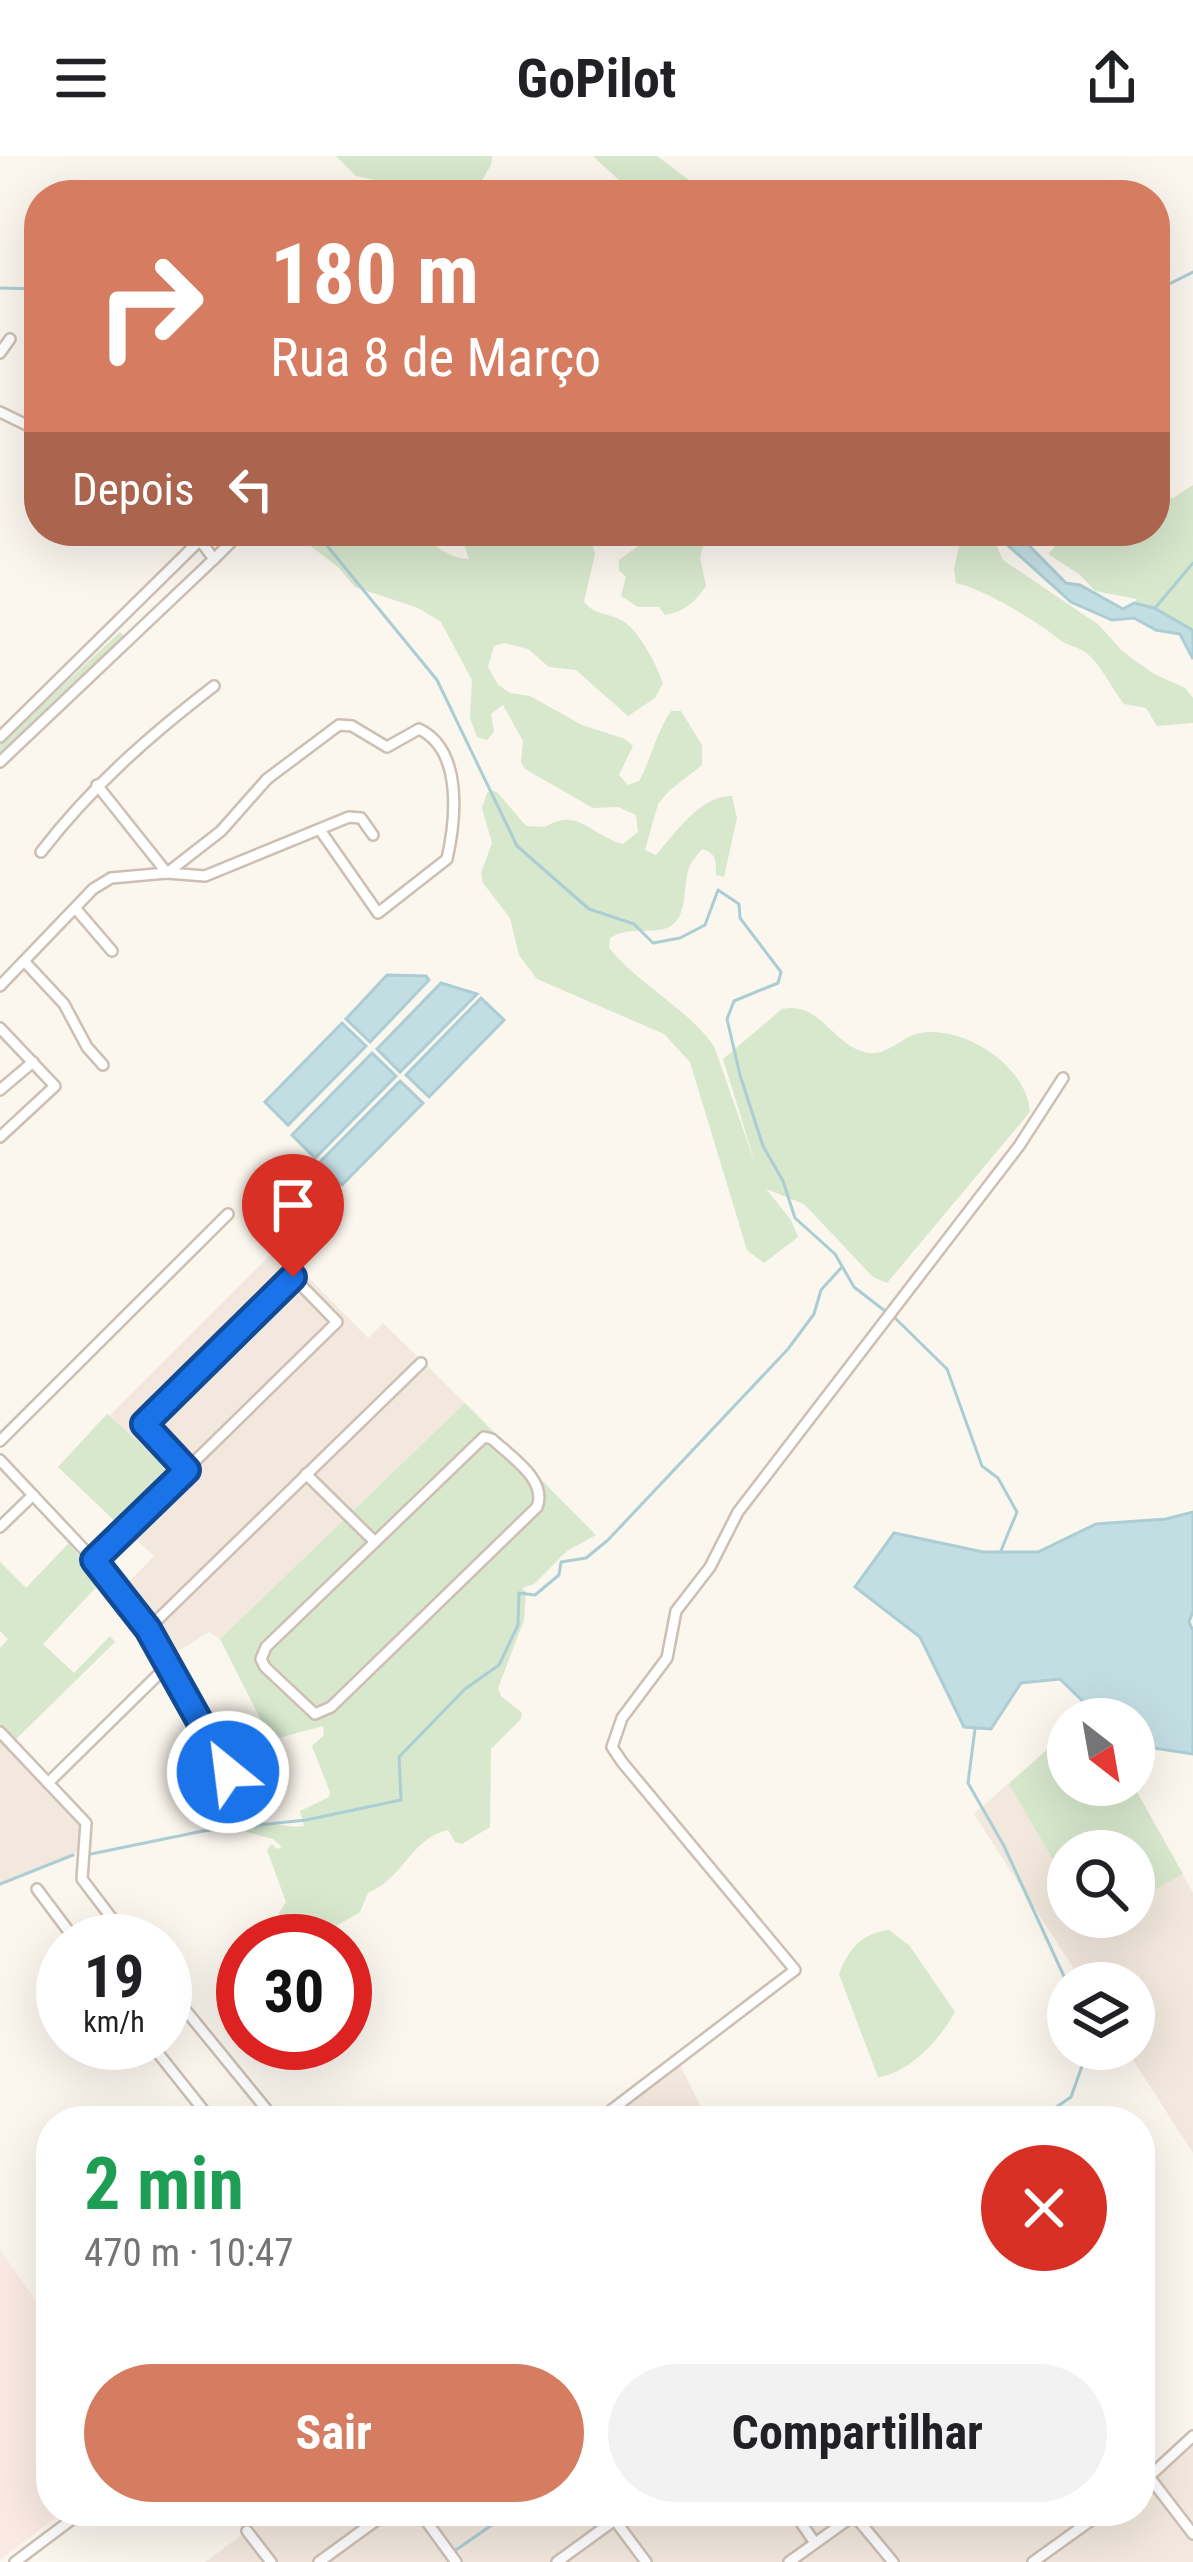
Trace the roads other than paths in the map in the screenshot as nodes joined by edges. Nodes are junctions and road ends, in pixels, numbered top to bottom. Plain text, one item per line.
1 (10, 339) dead end
2 (0, 353) edge
3 (194, 546) edge
4 (204, 546) edge
5 (227, 546) edge
6 (214, 559) junction
7 (116, 623) junction
8 (131, 637) junction
9 (214, 686) dead end
10 (0, 737) edge
11 (0, 762) edge
12 (97, 785) junction
13 (320, 830) junction
14 (374, 835) dead end
15 (41, 852) dead end
16 (167, 873) junction
17 (76, 909) junction
18 (112, 951) dead end
19 (24, 962) junction
20 (0, 986) edge
21 (0, 1028) edge
22 (32, 1062) junction
23 (103, 1065) dead end
24 (1064, 1078) dead end
25 (0, 1090) edge
26 (0, 1137) edge
27 (228, 1214) dead end
28 (421, 1363) dead end
29 (0, 1441) edge
30 (0, 1460) edge
31 (187, 1470) junction
32 (306, 1474) junction
33 (33, 1495) junction
34 (0, 1527) edge
35 (374, 1540) junction
36 (94, 1560) junction
37 (148, 1629) junction
38 (168, 1665) junction
39 (0, 1732) edge
40 (47, 1783) junction
41 (248, 1808) dead end
42 (37, 1889) dead end
43 (56, 1914) edge
44 (109, 1914) edge
45 (192, 2018) edge
46 (172, 2070) edge
47 (200, 2106) edge
48 (264, 2106) edge
49 (617, 2106) edge
50 (1193, 2436) edge
51 (1155, 2473) edge
52 (1155, 2485) edge
53 (63, 2526) edge
54 (368, 2526) edge
55 (430, 2526) edge
56 (599, 2526) edge
57 (620, 2526) edge
58 (803, 2526) edge
59 (839, 2526) edge
60 (867, 2526) edge
61 (1083, 2526) edge
62 (247, 2531) dead end
63 (1193, 2534) edge
64 (815, 2543) junction
65 (16, 2562) edge
66 (271, 2562) edge
67 (319, 2562) edge
68 (455, 2562) edge
69 (557, 2562) edge
70 (646, 2562) edge
71 (789, 2562) edge
72 (893, 2562) edge
73 (1033, 2562) edge

1 - 2 street
3 - 7 street
4 - 6 street
5 - 6 street
6 - 8 street
7 - 8 street
7 - 10 street
8 - 11 street
9 - 12 street
12 - 15 street
12 - 16 street
13 - 14 street
13 - 16 street
13 - 16 street
16 - 17 street
17 - 18 street
17 - 19 street
19 - 20 street
19 - 23 street
21 - 22 street
22 - 25 street
22 - 26 street
24 - 49 street
27 - 29 street
28 - 32 street
30 - 33 street
31 - 31 street
31 - 36 street
32 - 35 street
32 - 37 street
33 - 34 street
33 - 36 street
35 - 35 street
36 - 37 street
37 - 38 street
38 - 40 street
38 - 41 street
39 - 40 street
40 - 44 street
42 - 43 street
45 - 48 street
46 - 47 street
50 - 51 street
52 - 63 street
53 - 65 street
54 - 67 street
55 - 68 street
56 - 69 street
57 - 70 street
58 - 64 street
59 - 64 street
60 - 72 street
61 - 73 street
62 - 66 street
64 - 71 street

